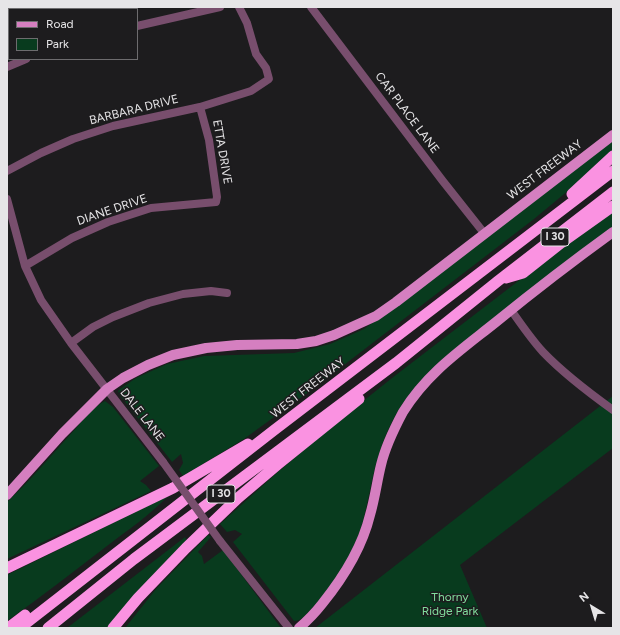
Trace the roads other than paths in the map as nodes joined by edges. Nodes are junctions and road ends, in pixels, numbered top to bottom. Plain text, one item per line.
1 (220, 7) edge
2 (239, 7) edge
3 (311, 7) edge
4 (138, 26) edge
5 (24, 60) edge
6 (7, 67) edge
7 (200, 106) junction
8 (613, 135) edge
9 (613, 156) edge
10 (7, 171) edge
11 (613, 171) edge
12 (613, 192) edge
13 (7, 199) edge
14 (216, 202) joint
15 (613, 206) edge
16 (548, 220) junction
17 (613, 232) edge
18 (484, 233) junction
19 (24, 266) junction
20 (498, 281) junction
21 (227, 293) dead end
22 (511, 310) junction
23 (71, 343) junction
24 (396, 363) junction
25 (107, 389) junction
26 (613, 410) edge
27 (273, 431) junction
28 (203, 486) junction
29 (7, 494) edge
30 (7, 568) edge
31 (50, 627) edge
32 (8, 628) edge
33 (20, 628) edge
34 (113, 628) edge
35 (289, 628) edge
36 (299, 628) edge

1 - 4 street
2 - 7 street, BARBARA DRIVE
3 - 18 street, CAR PLACE LANE
5 - 6 street
7 - 10 street, BARBARA DRIVE
7 - 14 street, ETTA DRIVE
8 - 18 main road, WEST FREEWAY
9 - 16 highway
11 - 16 highway, WEST FREEWAY / I 30
12 - 20 highway, I 30
13 - 19 street, DALE LANE
14 - 19 street, DIANE DRIVE
15 - 20 highway
16 - 27 highway, WEST FREEWAY / I 30
17 - 22 main road
18 - 25 main road, WEST FREEWAY
19 - 23 street, DALE LANE
20 - 24 highway, I 30
21 - 23 street
22 - 26 street
22 - 36 main road
23 - 25 street, DALE LANE
24 - 31 highway, I 30
24 - 34 highway
25 - 29 main road, WEST FREEWAY
25 - 35 street, DALE LANE, bridge
27 - 28 highway, WEST FREEWAY / I 30
27 - 30 highway
28 - 32 highway
28 - 33 highway, WEST FREEWAY / I 30

